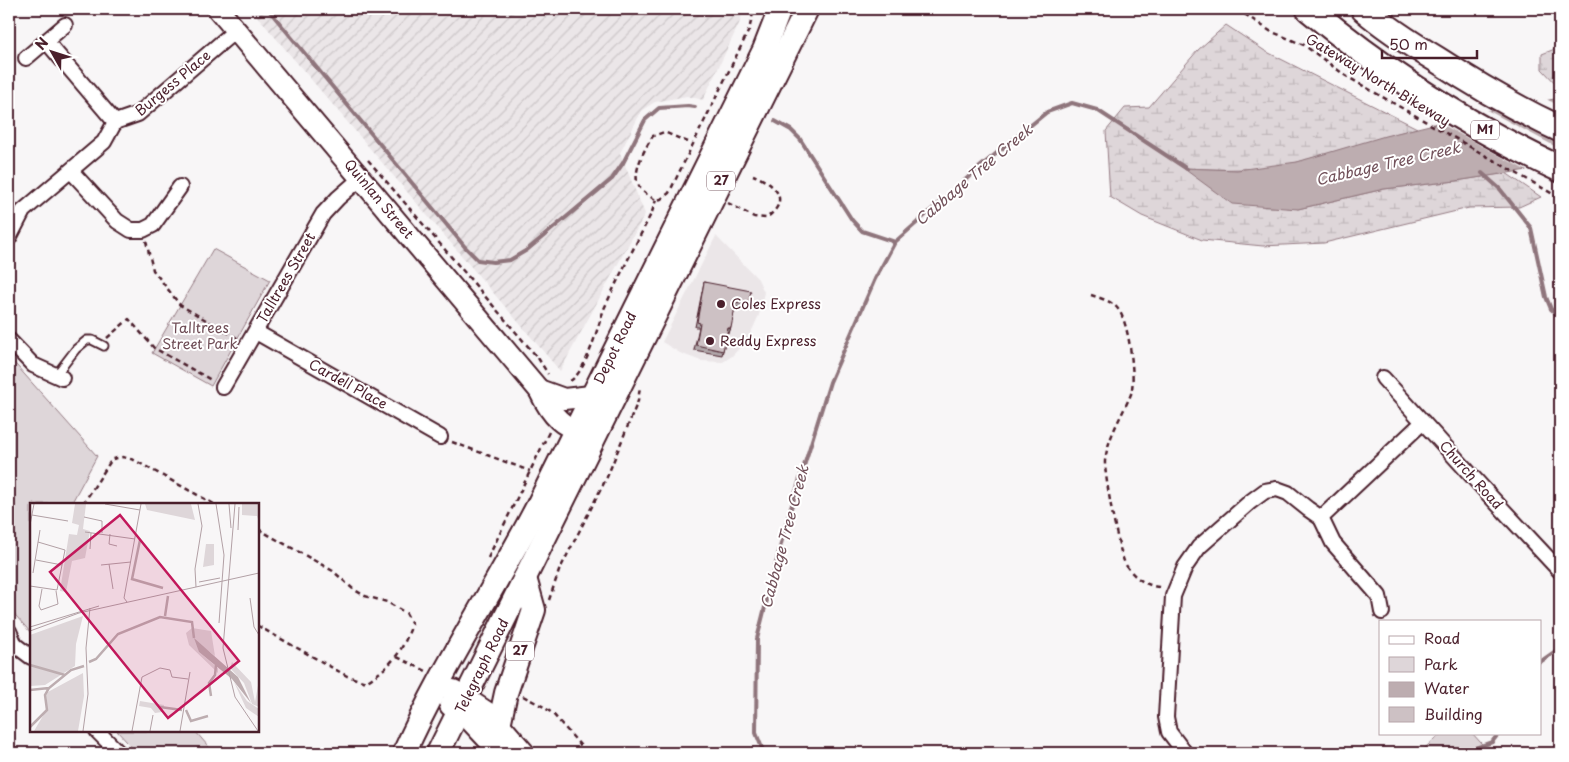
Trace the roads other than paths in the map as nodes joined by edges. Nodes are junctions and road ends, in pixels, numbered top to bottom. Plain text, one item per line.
1 (218, 9) edge
2 (780, 9) edge
3 (806, 9) edge
4 (1309, 9) edge
5 (1364, 9) edge
6 (65, 25) dead end
7 (236, 30) junction
8 (46, 41) junction
9 (26, 58) dead end
10 (115, 122) junction
11 (1560, 130) edge
12 (1560, 169) edge
13 (71, 171) junction
14 (361, 178) junction
15 (180, 187) dead end
16 (14, 214) edge
17 (9, 238) edge
18 (256, 332) junction
19 (9, 340) edge
20 (102, 345) road end
21 (59, 377) joint
22 (1384, 378) dead end
23 (545, 384) junction
24 (223, 388) road end
25 (616, 394) junction
26 (592, 396) junction
27 (1423, 422) junction
28 (575, 428) junction
29 (440, 437) road end
30 (1322, 518) junction
31 (1560, 571) edge
32 (525, 578) junction
33 (1382, 612) dead end
34 (9, 631) edge
35 (12, 648) edge
36 (30, 657) edge
37 (434, 682) junction
38 (462, 705) junction
39 (498, 725) junction
40 (98, 732) edge
41 (119, 753) edge
42 (404, 753) edge
43 (438, 753) edge
44 (502, 753) edge
45 (523, 753) edge
46 (1185, 753) edge

1 - 7 street, Quinlan Street
2 - 26 main road, Depot Road / 27
3 - 25 main road, Depot Road / 27
4 - 12 highway, M1
5 - 11 highway, M1
6 - 8 street
7 - 10 street, Burgess Place
7 - 14 street, Quinlan Street
8 - 9 street
8 - 10 street
10 - 13 street
13 - 15 street
13 - 16 street
14 - 18 street, Talltrees Street
14 - 23 street, Quinlan Street
16 - 17 street
18 - 24 street, Talltrees Street
18 - 29 street, Cardell Place
19 - 21 street
20 - 21 lane
22 - 27 street, Church Road
23 - 26 street, Quinlan Street
23 - 28 street, Quinlan Street
25 - 28 street
25 - 32 main road, Depot Road / 27
26 - 28 main road, Depot Road / 27
27 - 30 street
27 - 31 street, Church Road
28 - 37 main road, Depot Road / 27
30 - 33 street
30 - 46 street
32 - 38 main road, Telegraph Road
32 - 39 main road, 27
34 - 35 street
35 - 36 street
37 - 38 main road
37 - 42 main road
38 - 39 main road
38 - 43 main road, Telegraph Road
38 - 44 main road
39 - 45 main road
40 - 41 street

